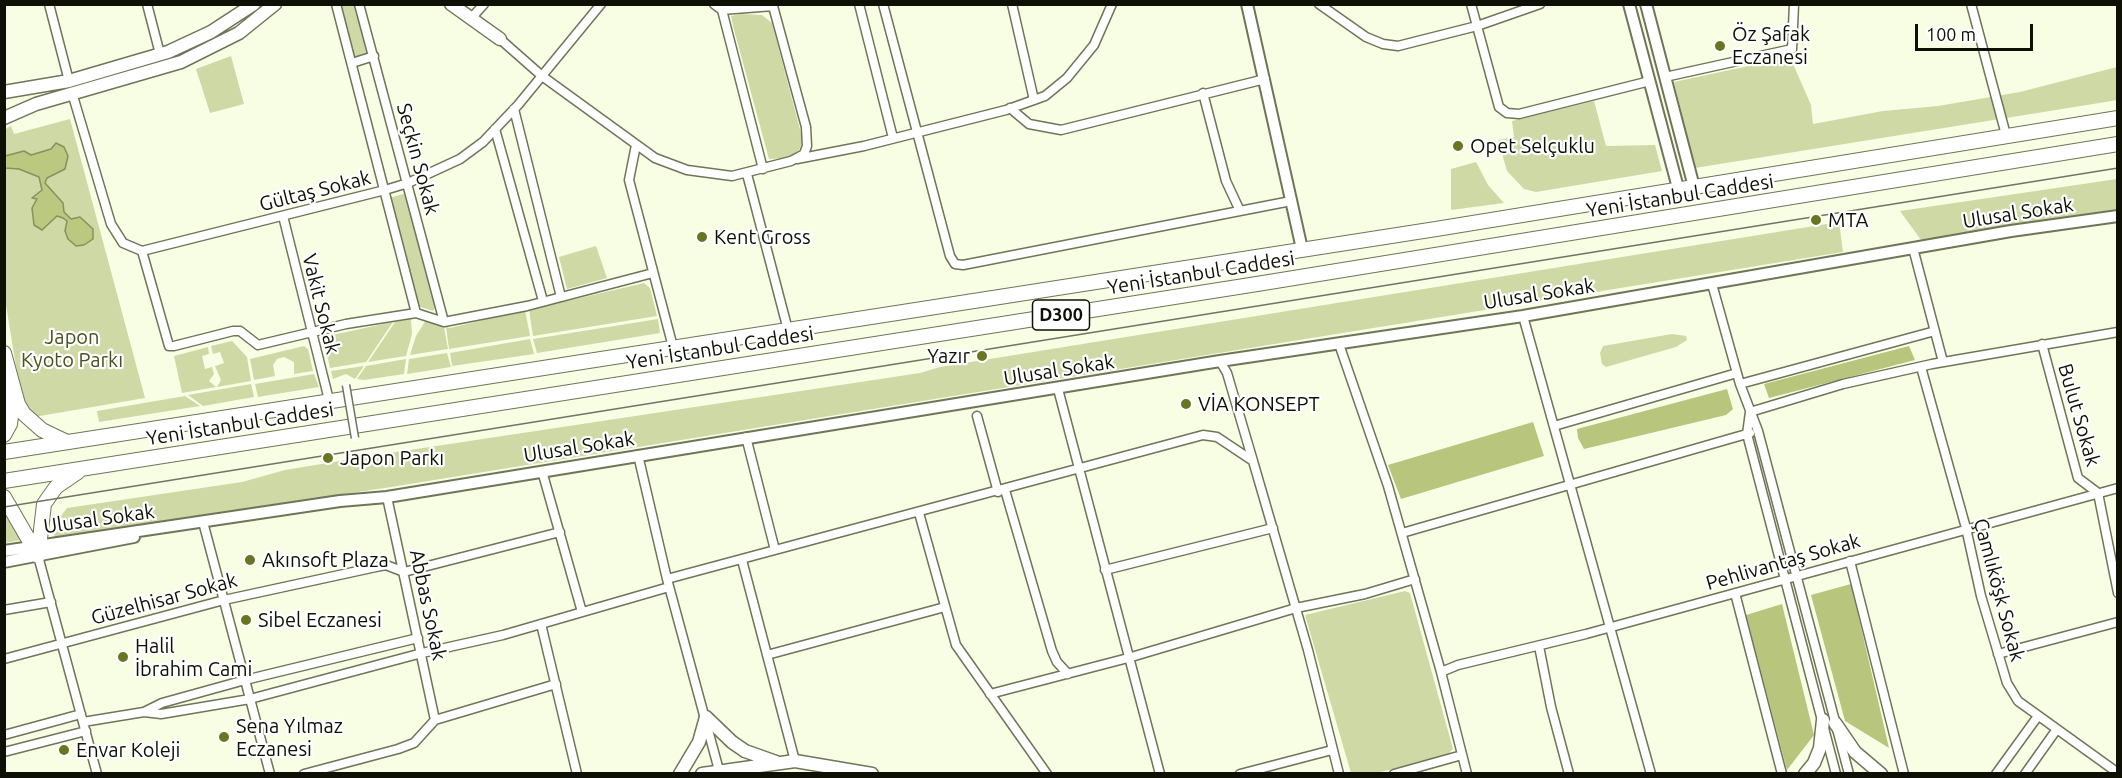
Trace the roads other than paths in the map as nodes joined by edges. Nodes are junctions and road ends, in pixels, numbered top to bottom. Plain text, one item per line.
1 (49, 4) edge
2 (147, 4) edge
3 (254, 4) edge
4 (275, 4) edge
5 (336, 4) edge
6 (359, 4) edge
7 (451, 4) edge
8 (466, 4) edge
9 (601, 4) edge
10 (714, 4) edge
11 (859, 4) edge
12 (883, 4) edge
13 (1012, 4) edge
14 (1112, 4) edge
15 (1246, 4) edge
16 (1318, 4) edge
17 (1471, 4) edge
18 (1539, 4) edge
19 (1629, 4) edge
20 (1646, 4) edge
21 (1794, 4) edge
22 (1971, 4) edge
23 (776, 5) edge
24 (480, 9) edge
25 (722, 10) junction
26 (1477, 26) junction
27 (500, 39) junction
28 (160, 54) junction
29 (374, 56) junction
30 (352, 63) junction
31 (542, 76) junction
32 (1665, 77) junction
33 (1265, 79) junction
34 (69, 81) junction
35 (1650, 81) junction
36 (4, 92) edge
37 (1203, 93) junction
38 (73, 96) junction
39 (1034, 100) junction
40 (1010, 108) junction
41 (514, 109) junction
42 (4, 118) edge
43 (2118, 118) edge
44 (495, 129) junction
45 (917, 132) junction
46 (2006, 135) junction
47 (893, 138) junction
48 (2118, 144) edge
49 (636, 145) junction
50 (791, 161) junction
51 (763, 169) junction
52 (747, 174) junction
53 (408, 183) junction
54 (1694, 187) junction
55 (1678, 189) junction
56 (385, 190) junction
57 (1291, 201) junction
58 (1240, 211) junction
59 (283, 216) junction
60 (2118, 216) edge
61 (1913, 248) junction
62 (1302, 249) junction
63 (142, 251) junction
64 (653, 273) junction
65 (1712, 284) junction
66 (561, 297) junction
67 (543, 301) junction
68 (416, 312) junction
69 (1523, 316) junction
70 (444, 322) junction
71 (789, 330) junction
72 (1935, 330) junction
73 (312, 332) junction
74 (2118, 332) edge
75 (1339, 344) junction
76 (2042, 344) junction
77 (673, 347) junction
78 (4, 353) edge
79 (1221, 361) junction
80 (1943, 362) junction
81 (1921, 367) junction
82 (1737, 373) junction
83 (4, 375) edge
84 (5, 382) edge
85 (1740, 384) junction
86 (346, 385) dead end
87 (1058, 388) junction
88 (329, 400) junction
89 (1750, 412) junction
90 (978, 416) dead end
91 (1554, 426) junction
92 (1758, 431) junction
93 (1747, 434) junction
94 (4, 435) edge
95 (746, 437) junction
96 (355, 438) dead end
97 (67, 442) junction
98 (4, 452) edge
99 (638, 455) junction
100 (1253, 461) junction
101 (85, 468) junction
102 (1081, 469) junction
103 (542, 471) junction
104 (4, 481) edge
105 (1570, 485) junction
106 (2118, 488) edge
107 (1001, 491) junction
108 (2098, 493) junction
109 (4, 497) edge
110 (387, 497) junction
111 (920, 513) junction
112 (203, 522) junction
113 (1273, 528) junction
114 (1966, 528) junction
115 (160, 529) junction
116 (560, 532) junction
117 (1402, 533) junction
118 (37, 549) junction
119 (775, 550) junction
120 (4, 551) edge
121 (742, 560) junction
122 (1850, 561) junction
123 (4, 562) edge
124 (1105, 570) junction
125 (404, 572) junction
126 (1796, 575) junction
127 (1415, 579) junction
128 (1784, 579) junction
129 (668, 583) junction
130 (1735, 593) junction
131 (2118, 593) edge
132 (224, 600) junction
133 (51, 602) junction
134 (945, 607) junction
135 (1296, 608) junction
136 (4, 610) edge
137 (582, 612) junction
138 (2118, 622) edge
139 (541, 624) junction
140 (1610, 628) junction
141 (418, 638) junction
142 (62, 644) junction
143 (1539, 646) junction
144 (422, 653) junction
145 (1998, 654) junction
146 (767, 655) junction
147 (1128, 658) junction
148 (4, 659) edge
149 (1441, 672) junction
150 (1068, 674) junction
151 (245, 680) junction
152 (556, 684) junction
153 (990, 694) junction
154 (250, 699) junction
155 (144, 712) junction
156 (2038, 716) junction
157 (706, 717) junction
158 (435, 720) junction
159 (1829, 721) junction
160 (83, 722) junction
161 (2057, 729) junction
162 (4, 735) edge
163 (1332, 750) junction
164 (4, 752) edge
165 (1462, 755) junction
166 (795, 761) junction
167 (779, 763) junction
168 (720, 772) edge
169 (2118, 773) edge
170 (97, 774) edge
171 (270, 774) edge
172 (304, 774) edge
173 (577, 774) edge
174 (680, 774) edge
175 (702, 774) edge
176 (872, 774) edge
177 (1047, 774) edge
178 (1160, 774) edge
179 (1240, 774) edge
180 (1339, 774) edge
181 (1394, 774) edge
182 (1467, 774) edge
183 (1569, 774) edge
184 (1651, 774) edge
185 (1782, 774) edge
186 (1805, 774) edge
187 (1836, 774) edge
188 (1849, 774) edge
189 (1881, 774) edge
190 (1904, 774) edge
191 (1996, 774) edge
192 (2025, 774) edge

1 - 34 street
2 - 28 street
3 - 28 main road
4 - 38 main road
5 - 30 street, Seçkin Sokak
6 - 29 street, Seçkin Sokak
7 - 27 main road
8 - 24 main road
9 - 31 street, Gültaş Sokak
10 - 25 street
11 - 47 street
12 - 45 street
13 - 39 street
14 - 39 street
15 - 33 street
16 - 26 street
17 - 26 street
18 - 26 street
19 - 35 street
20 - 32 street
21 - 32 street
22 - 46 street
23 - 25 street
23 - 50 street
24 - 27 main road
25 - 51 street
26 - 35 street
27 - 31 street
28 - 34 main road
29 - 30 street
29 - 53 street, Seçkin Sokak
30 - 56 street, Seçkin Sokak
31 - 41 street, Gültaş Sokak
31 - 49 street
32 - 54 street
33 - 37 street
33 - 57 street
34 - 36 main road
35 - 55 street
37 - 40 street
37 - 58 street
38 - 42 main road
38 - 63 street
39 - 40 street
40 - 45 street
41 - 44 street, Gültaş Sokak
41 - 66 street
43 - 46 highway, Yeni İstanbul Caddesi / D300
44 - 53 street, Gültaş Sokak
44 - 67 street
45 - 47 street
45 - 58 street
46 - 54 highway, Yeni İstanbul Caddesi / D300
47 - 50 street
48 - 101 highway, Yeni İstanbul Caddesi / D300
49 - 52 street
49 - 64 street
50 - 51 street
51 - 52 street
52 - 71 street
53 - 56 street, Gültaş Sokak
53 - 70 street, Seçkin Sokak
54 - 55 highway, Yeni İstanbul Caddesi / D300
55 - 62 highway, Yeni İstanbul Caddesi / D300
56 - 59 street, Gültaş Sokak
56 - 68 street, Seçkin Sokak
57 - 58 street
57 - 62 street
59 - 63 street, Gültaş Sokak
59 - 73 street, Vakit Sokak
60 - 61 street, Ulusal Sokak
61 - 65 street, Ulusal Sokak
61 - 72 street
62 - 71 highway, Yeni İstanbul Caddesi / D300
63 - 73 street
64 - 66 street
64 - 77 street
65 - 69 street, Ulusal Sokak
65 - 82 street
66 - 67 street
67 - 70 street
68 - 70 street
68 - 73 street
69 - 75 street, Ulusal Sokak
69 - 91 street
71 - 77 highway, Yeni İstanbul Caddesi / D300
72 - 80 street
72 - 85 street
73 - 88 street, Vakit Sokak
74 - 76 street
75 - 79 street, Ulusal Sokak
75 - 117 street
76 - 80 street
76 - 108 street, Bulut Sokak
77 - 88 highway, Yeni İstanbul Caddesi / D300
78 - 97 highway
79 - 87 street, Ulusal Sokak
79 - 100 street
80 - 81 street
81 - 89 street
81 - 114 street, Çamlıköşk Sokak
82 - 85 street
82 - 91 street
83 - 84 highway
84 - 94 highway
85 - 89 street
86 - 96 street, bridge
87 - 95 street, Ulusal Sokak
87 - 102 street
88 - 97 highway, Yeni İstanbul Caddesi / D300
89 - 92 street
89 - 93 street
90 - 107 street
91 - 105 street
92 - 93 street
92 - 126 street
93 - 105 street
93 - 128 street
95 - 99 street, Ulusal Sokak
95 - 119 street
97 - 98 highway, Yeni İstanbul Caddesi / D300
99 - 103 street, Ulusal Sokak
99 - 129 street
100 - 102 street
100 - 113 street
101 - 104 highway, Yeni İstanbul Caddesi / D300
101 - 118 highway
102 - 107 street
102 - 124 street
103 - 110 street, Ulusal Sokak
103 - 116 street
105 - 117 street
105 - 140 street
106 - 108 street, Pehlivantaş Sokak
107 - 111 street
107 - 150 street
108 - 114 street, Pehlivantaş Sokak
108 - 131 street, Bulut Sokak
109 - 118 highway
110 - 112 street, Ulusal Sokak
110 - 125 street, Abbas Sokak
111 - 119 street
111 - 134 street
112 - 115 street, Ulusal Sokak
112 - 132 street
113 - 124 street
113 - 135 street
114 - 122 street, Pehlivantaş Sokak
114 - 145 street, Çamlıköşk Sokak
115 - 118 street, Ulusal Sokak
115 - 118 street, Ulusal Sokak
116 - 125 street
116 - 137 street
117 - 127 street
118 - 120 street, Ulusal Sokak
118 - 123 street, Ulusal Sokak
118 - 133 street
119 - 121 street
121 - 129 street
121 - 146 street
122 - 126 street, Pehlivantaş Sokak
122 - 190 street
124 - 147 street
125 - 132 street, Güzelhisar Sokak
125 - 141 street, Abbas Sokak
126 - 128 street, Pehlivantaş Sokak
126 - 159 street
127 - 135 street
127 - 149 street
128 - 130 street, Pehlivantaş Sokak
128 - 159 street
129 - 137 street
129 - 157 street
130 - 140 street, Pehlivantaş Sokak
130 - 185 street
132 - 142 street, Güzelhisar Sokak
132 - 151 street
133 - 136 street
133 - 142 street
134 - 146 street
134 - 153 street
135 - 147 street
135 - 163 street
137 - 139 street
138 - 145 street
139 - 144 street
139 - 152 street
140 - 143 street, Pehlivantaş Sokak
140 - 184 street
141 - 144 street, Abbas Sokak
141 - 151 street
142 - 148 street, Güzelhisar Sokak
142 - 160 street
143 - 149 street, Pehlivantaş Sokak
143 - 183 street
144 - 154 street
144 - 158 street, Abbas Sokak
145 - 156 street, Çamlıköşk Sokak
146 - 166 street
147 - 150 street
147 - 178 street
149 - 165 street
150 - 153 street
151 - 154 street
151 - 155 street
152 - 158 street
152 - 173 street
153 - 177 street
154 - 155 street
154 - 171 street
155 - 160 street
156 - 161 street, Çamlıköşk Sokak
156 - 191 street
157 - 167 main road
157 - 168 street
157 - 174 main road
158 - 172 street
159 - 186 main road
159 - 187 street
159 - 188 street
159 - 189 main road
160 - 162 street
160 - 164 street
160 - 170 street
161 - 169 street, Çamlıköşk Sokak
161 - 192 street
163 - 179 street
163 - 180 street
165 - 181 street
165 - 182 street
166 - 167 main road
166 - 176 main road
167 - 168 main road
168 - 175 main road

